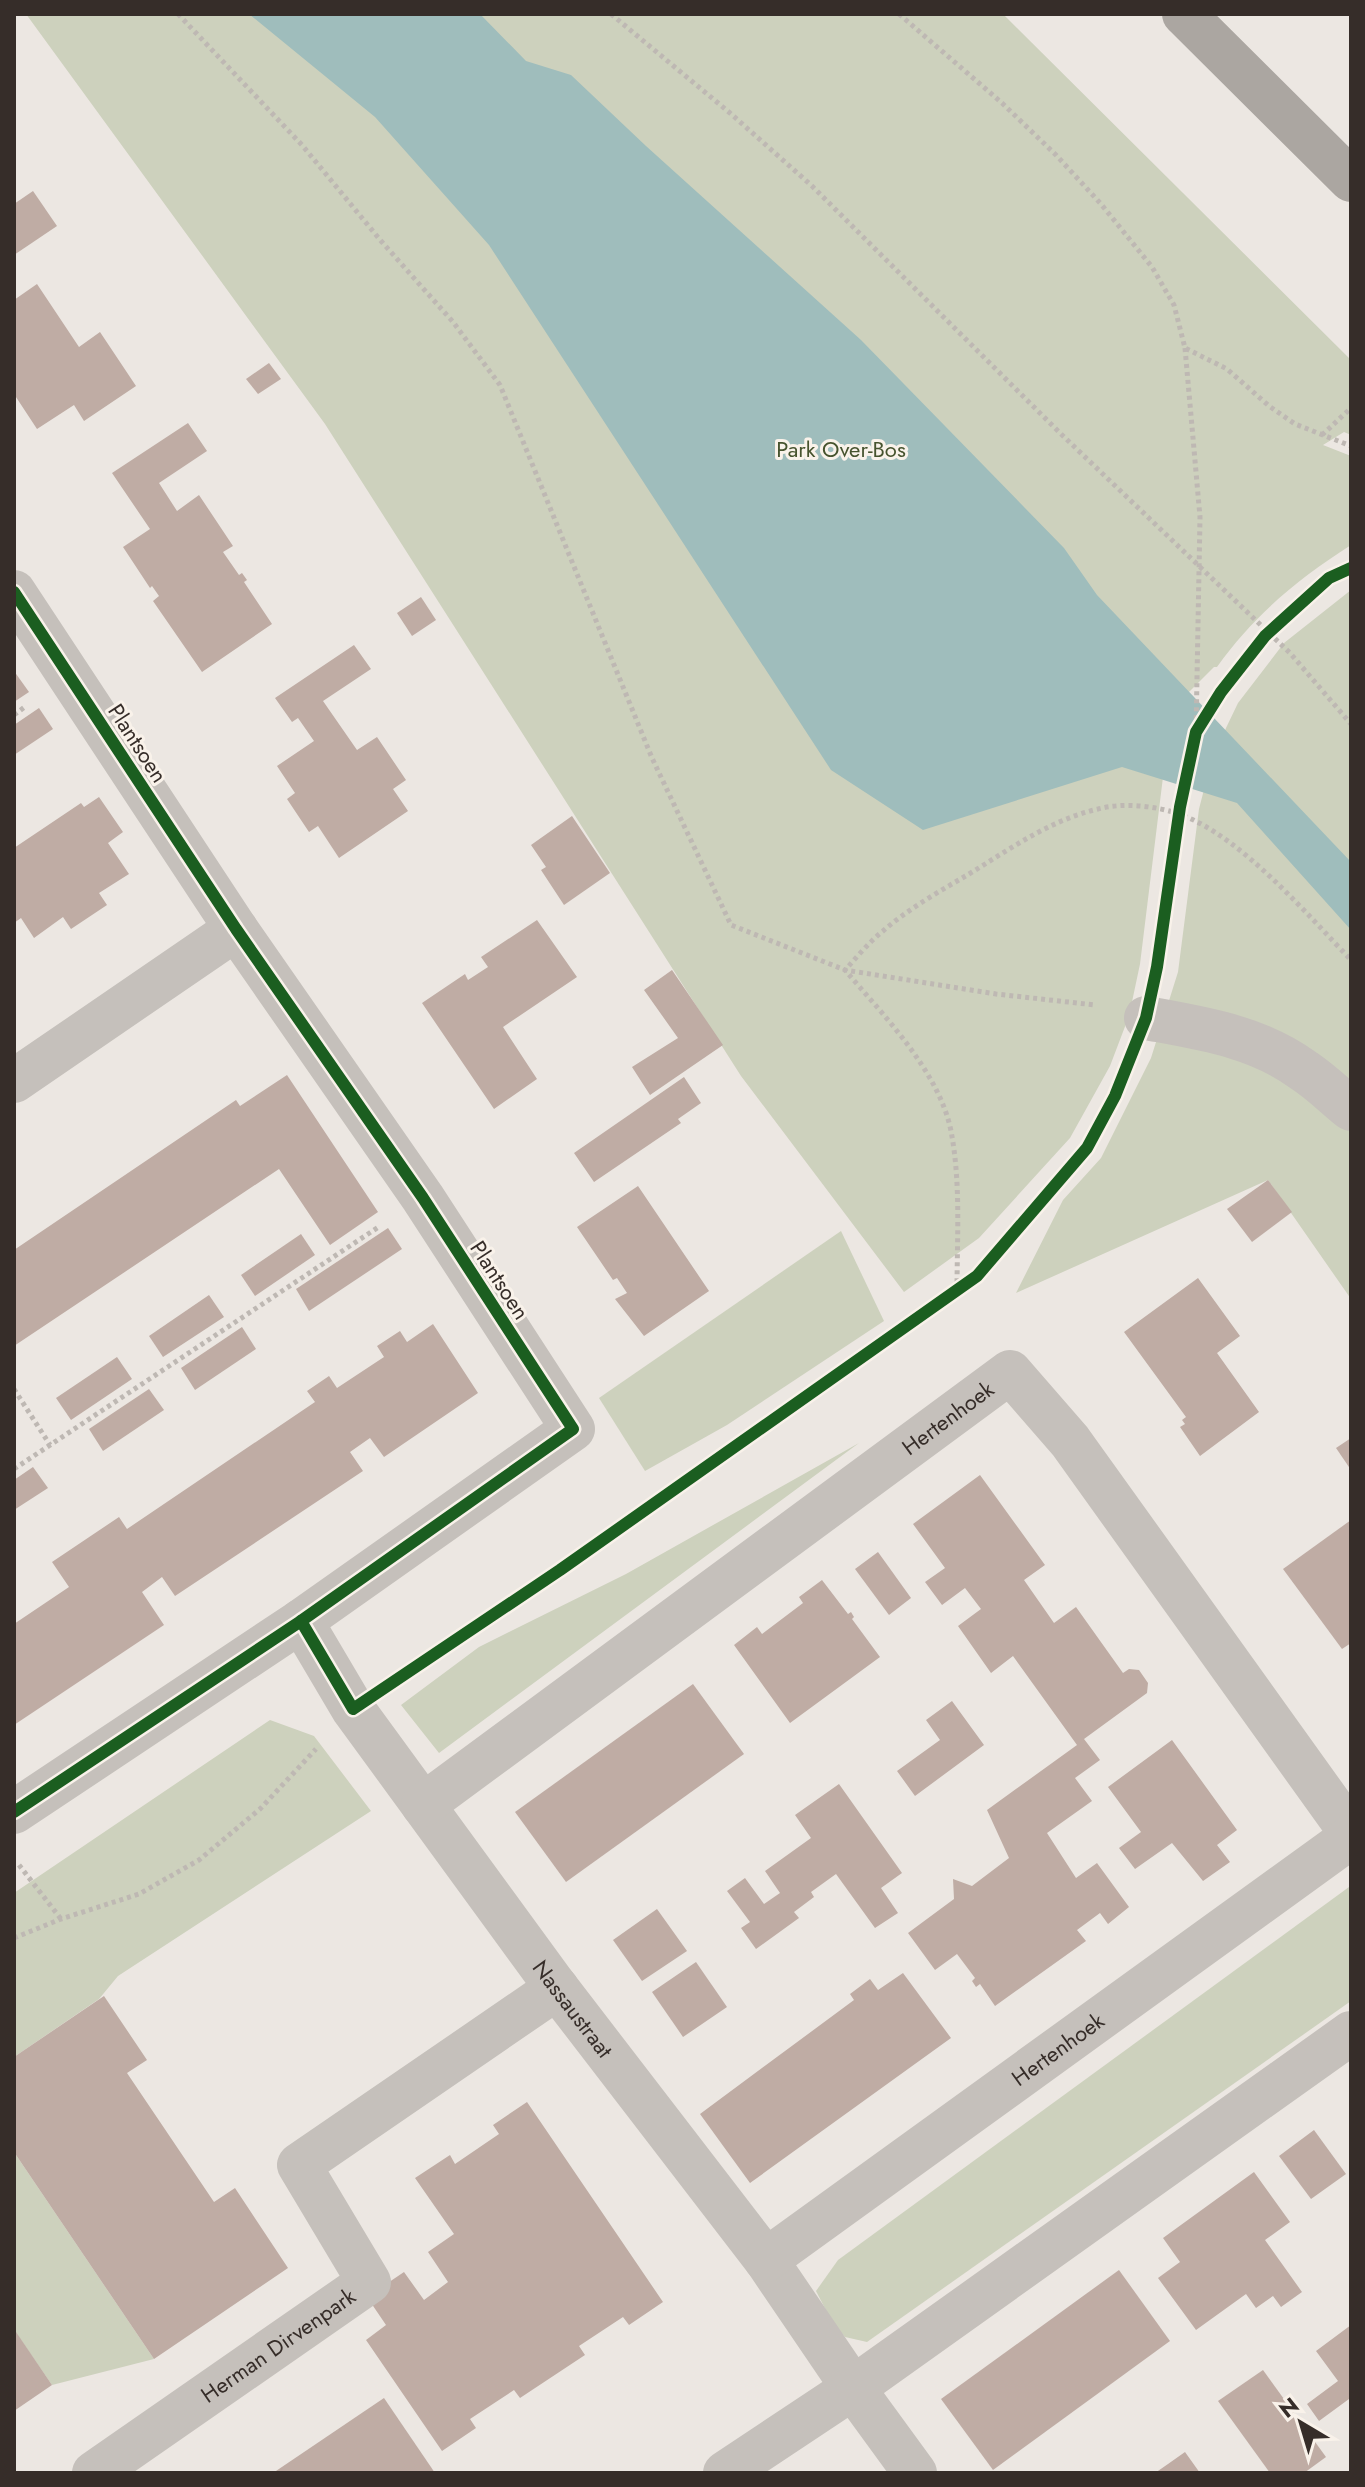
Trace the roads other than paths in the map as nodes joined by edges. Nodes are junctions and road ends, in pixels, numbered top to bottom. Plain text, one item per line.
1 (1184, 14) edge
2 (1351, 180) edge
3 (14, 592) edge
4 (236, 929) junction
5 (1146, 1018) road end
6 (14, 1081) edge
7 (1351, 1109) edge
8 (301, 1621) junction
9 (423, 1805) junction
10 (14, 1812) edge
11 (1351, 1835) edge
12 (557, 1988) junction
13 (1351, 2033) edge
14 (766, 2260) junction
15 (853, 2388) junction
16 (94, 2473) edge
17 (725, 2473) edge
18 (915, 2473) edge

1 - 2 highway
3 - 4 street, Plantsoen
4 - 6 street
4 - 8 street, Plantsoen
5 - 7 street
8 - 9 street, Nassaustraat
8 - 10 street, Plantsoen
9 - 11 street, Hertenhoek
9 - 12 street, Nassaustraat
11 - 14 street, Hertenhoek
12 - 14 street, Nassaustraat
12 - 16 street, Herman Dirvenpark
13 - 15 street
14 - 15 street, Nassaustraat
15 - 17 street
15 - 18 street, Nassaustraat

